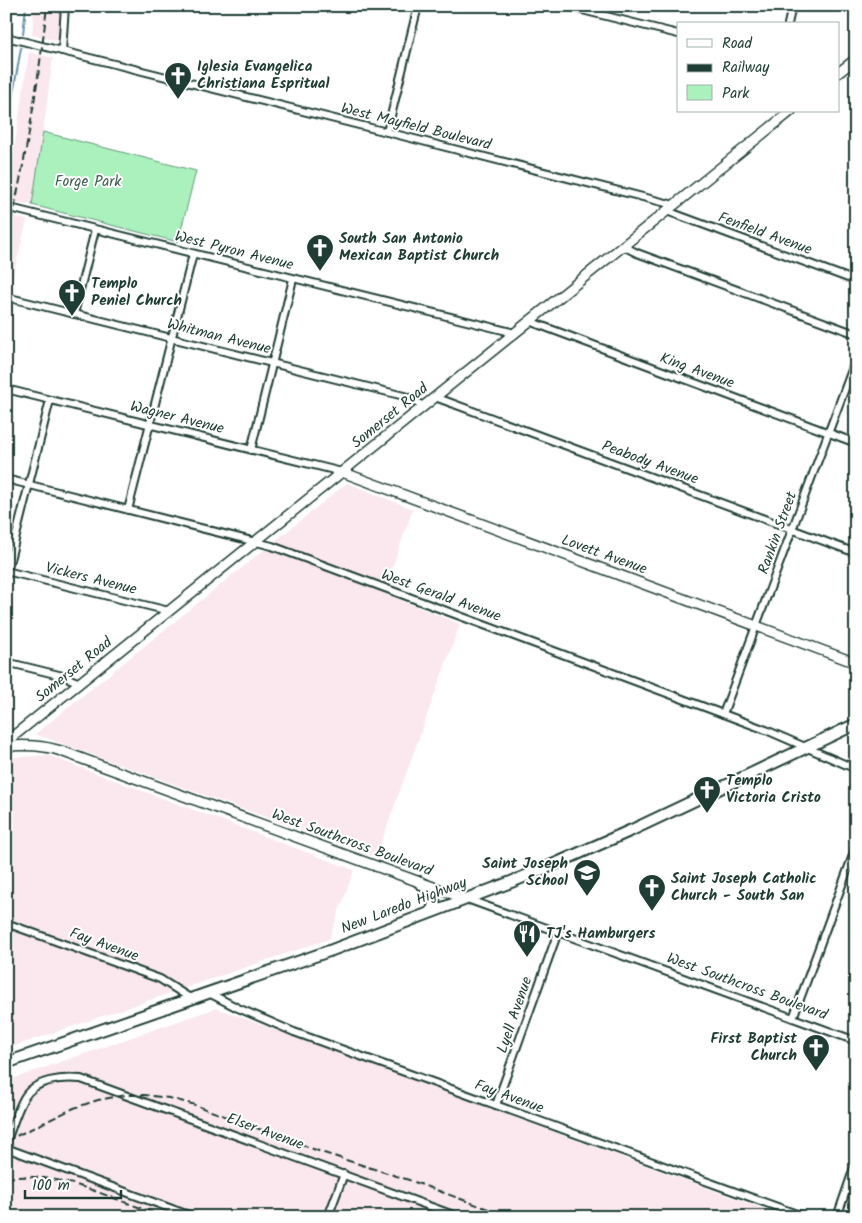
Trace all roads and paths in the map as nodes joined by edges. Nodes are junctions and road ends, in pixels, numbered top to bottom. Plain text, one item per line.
1 (65, 6) edge
2 (418, 6) edge
3 (566, 6) edge
4 (792, 6) edge
5 (788, 22) edge
6 (677, 34) edge
7 (7, 37) edge
8 (6, 47) edge
9 (62, 51) junction
10 (856, 59) edge
11 (840, 71) edge
12 (790, 112) edge
13 (388, 132) junction
14 (674, 205) junction
15 (6, 207) edge
16 (667, 211) junction
17 (95, 230) junction
18 (623, 246) junction
19 (192, 254) junction
20 (293, 279) junction
21 (856, 281) edge
22 (6, 297) edge
23 (74, 314) junction
24 (530, 322) junction
25 (515, 333) junction
26 (856, 334) edge
27 (172, 338) junction
28 (856, 359) edge
29 (272, 363) junction
30 (6, 389) edge
31 (435, 397) junction
32 (50, 400) junction
33 (424, 407) junction
34 (150, 425) junction
35 (829, 433) junction
36 (856, 443) edge
37 (251, 450) junction
38 (342, 472) junction
39 (6, 480) edge
40 (29, 485) junction
41 (128, 510) junction
42 (792, 529) junction
43 (255, 542) junction
44 (856, 553) edge
45 (7, 572) edge
46 (169, 611) junction
47 (757, 626) junction
48 (6, 662) edge
49 (856, 663) edge
50 (80, 683) junction
51 (723, 714) junction
52 (856, 724) edge
53 (6, 742) edge
54 (6, 746) edge
55 (806, 747) junction
56 (856, 769) edge
57 (856, 847) edge
58 (419, 882) junction
59 (466, 899) junction
60 (431, 912) junction
61 (6, 923) edge
62 (558, 932) junction
63 (208, 992) junction
64 (190, 998) junction
65 (793, 1018) junction
66 (856, 1041) edge
67 (6, 1063) edge
68 (496, 1105) junction
69 (6, 1142) edge
70 (6, 1148) edge
71 (856, 1162) edge
72 (344, 1174) junction
73 (194, 1217) edge
74 (328, 1217) edge
75 (459, 1217) edge
76 (805, 1217) edge
77 (836, 1217) edge

1 - 9 street
2 - 13 street
3 - 6 street
4 - 5 street
7 - 8 street
7 - 9 street, West Mayfield Boulevard
9 - 13 street, West Mayfield Boulevard
10 - 11 main road
12 - 14 main road, Somerset Road
13 - 14 street, West Mayfield Boulevard
14 - 16 main road, Somerset Road
15 - 17 street, West Pyron Avenue
16 - 18 main road, Somerset Road
16 - 21 street, Fenfield Avenue
17 - 19 street, West Pyron Avenue
17 - 23 street
18 - 24 main road, Somerset Road
18 - 26 street
19 - 20 street, West Pyron Avenue
19 - 27 street
20 - 25 street, West Pyron Avenue
20 - 29 street
22 - 23 street, Whitman Avenue
23 - 27 street, Whitman Avenue
24 - 25 main road, Somerset Road
24 - 35 street, King Avenue
25 - 31 main road, Somerset Road
27 - 29 street, Whitman Avenue
27 - 34 street
28 - 35 street, Rankin Street
29 - 33 street, Whitman Avenue
29 - 37 street
30 - 32 street, Wagner Avenue
31 - 33 main road, Somerset Road
31 - 42 street, Peabody Avenue
32 - 34 street, Wagner Avenue
32 - 40 street
33 - 38 main road, Somerset Road
34 - 37 street, Wagner Avenue
34 - 41 street
35 - 36 street, King Avenue
35 - 42 street, Rankin Street
37 - 38 street, Wagner Avenue
38 - 43 main road, Somerset Road
38 - 47 main road, Lovett Avenue
39 - 40 street, West Gerald Avenue
40 - 41 street, West Gerald Avenue
40 - 45 street
41 - 43 street, West Gerald Avenue
42 - 44 street, Peabody Avenue
42 - 47 street, Rankin Street
43 - 46 main road, Somerset Road
43 - 51 street, West Gerald Avenue
45 - 46 street, Vickers Avenue
46 - 50 main road, Somerset Road
47 - 49 main road, Lovett Avenue
47 - 51 street, Rankin Street
48 - 50 street
50 - 53 main road, Somerset Road
51 - 55 street, West Gerald Avenue
52 - 55 main road, New Laredo Highway
54 - 58 main road, West Southcross Boulevard
55 - 56 street, West Gerald Avenue
55 - 59 main road, New Laredo Highway
57 - 65 street
58 - 59 main road, West Southcross Boulevard
58 - 60 main road
59 - 60 main road, New Laredo Highway
59 - 62 street, West Southcross Boulevard
60 - 63 main road, New Laredo Highway
61 - 64 street, Fay Avenue
62 - 65 street, West Southcross Boulevard
62 - 68 street, Lyell Avenue
63 - 64 main road, New Laredo Highway
63 - 68 street, Fay Avenue
64 - 67 main road, New Laredo Highway
65 - 66 street, West Southcross Boulevard
68 - 76 street, Fay Avenue
69 - 72 street, Elser Avenue
70 - 73 street
71 - 77 street
72 - 74 street
72 - 75 street, Elser Avenue

